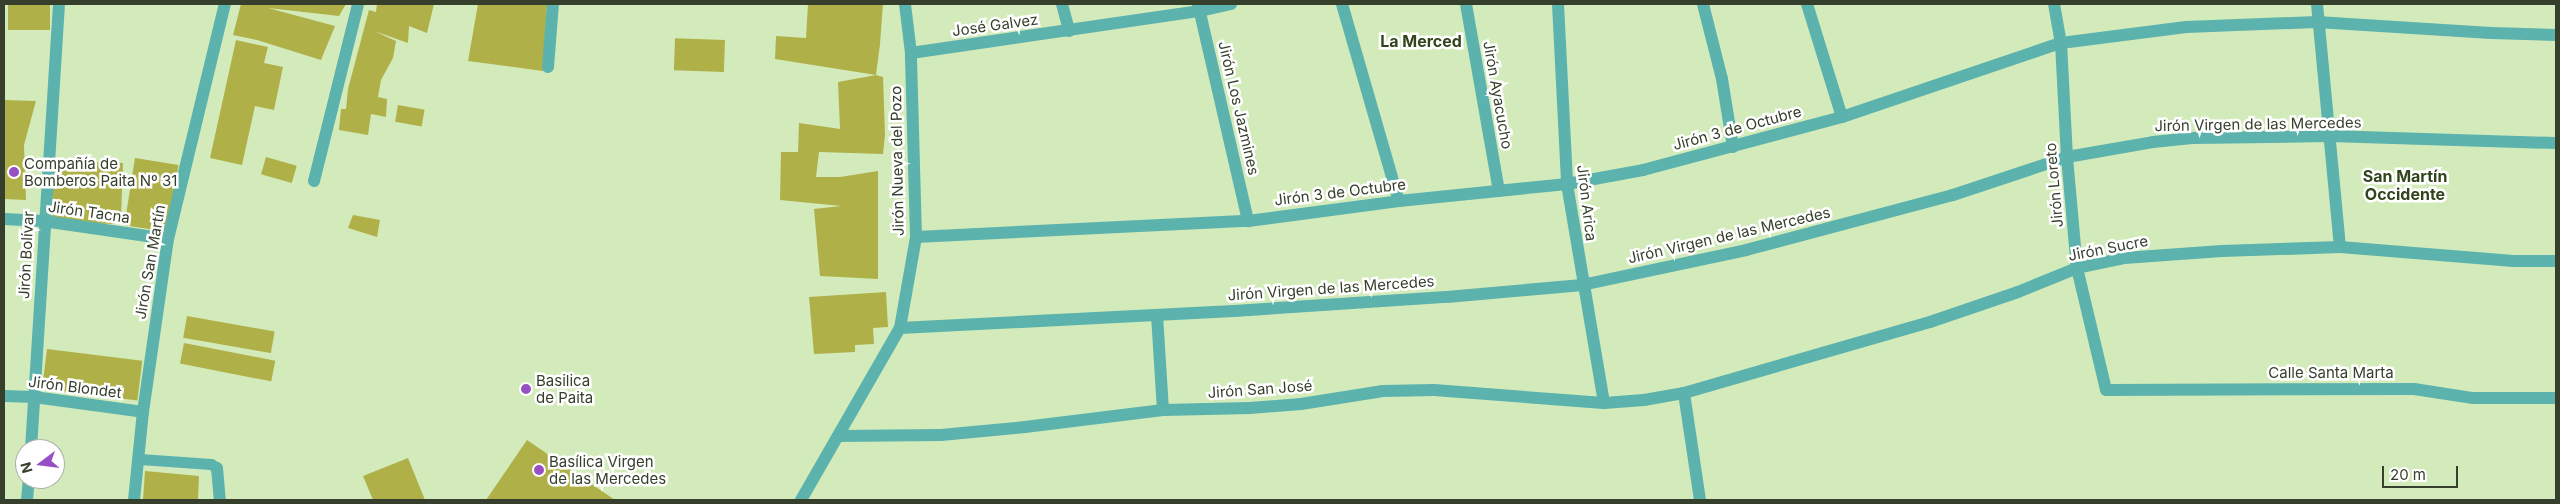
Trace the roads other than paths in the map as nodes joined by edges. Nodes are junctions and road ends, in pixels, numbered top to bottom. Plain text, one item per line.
1 (59, 4) edge
2 (225, 4) edge
3 (358, 4) edge
4 (553, 4) edge
5 (905, 4) edge
6 (1062, 4) edge
7 (1231, 4) edge
8 (1342, 4) edge
9 (1466, 4) edge
10 (1558, 4) edge
11 (1703, 4) edge
12 (1807, 4) edge
13 (2054, 4) edge
14 (2317, 4) edge
15 (1199, 7) edge
16 (2317, 22) junction
17 (1069, 31) junction
18 (2556, 35) edge
19 (2061, 43) junction
20 (911, 53) junction
21 (548, 67) dead end
22 (1842, 117) junction
23 (2330, 136) junction
24 (2556, 143) edge
25 (1734, 147) junction
26 (2067, 158) junction
27 (314, 181) dead end
28 (1567, 184) junction
29 (1499, 191) junction
30 (1399, 201) junction
31 (4, 219) edge
32 (1248, 220) junction
33 (44, 221) junction
34 (916, 237) junction
35 (168, 239) junction
36 (2340, 247) junction
37 (2556, 260) edge
38 (2077, 268) junction
39 (1582, 285) junction
40 (1157, 315) junction
41 (900, 328) junction
42 (2106, 390) joint
43 (1684, 393) junction
44 (4, 396) edge
45 (34, 397) junction
46 (2556, 398) edge
47 (1604, 403) junction
48 (1163, 410) junction
49 (143, 412) junction
50 (838, 436) junction
51 (32, 439) edge
52 (140, 459) junction
53 (217, 468) joint
54 (134, 500) edge
55 (220, 500) edge
56 (801, 500) edge
57 (1700, 500) edge

1 - 33 street, Jirón Bolívar
2 - 35 street, Jirón San Martín
3 - 27 street
4 - 21 street
5 - 20 street, Jirón Nueva del Pozo
6 - 17 street
7 - 15 street, José Galvez
8 - 30 street
9 - 29 street, Jirón Ayacucho
10 - 28 street, Jirón Arica
11 - 25 street
12 - 22 street
13 - 19 street, Jirón Loreto
14 - 16 street
15 - 17 street, José Galvez
15 - 32 street, Jirón Los Jazmines
16 - 18 street, Jirón 3 de Octubre
16 - 19 street, Jirón 3 de Octubre
16 - 23 street
17 - 20 street, José Galvez
19 - 22 street, Jirón 3 de Octubre
19 - 26 street, Jirón Loreto
20 - 34 street, Jirón Nueva del Pozo
22 - 25 street, Jirón 3 de Octubre
23 - 24 street, Jirón Virgen de las Mercedes
23 - 26 street, Jirón Virgen de las Mercedes
23 - 36 street
25 - 28 street, Jirón 3 de Octubre
26 - 38 street, Jirón Loreto
26 - 39 street, Jirón Virgen de las Mercedes
28 - 29 street, Jirón 3 de Octubre
28 - 39 street, Jirón Arica
29 - 30 street, Jirón 3 de Octubre
30 - 32 street, Jirón 3 de Octubre
31 - 33 street, Jirón Tacna
32 - 34 street, Jirón 3 de Octubre
33 - 35 street, Jirón Tacna
33 - 45 street, Jirón Bolívar
34 - 41 street, Jirón Nueva del Pozo
35 - 49 street, Jirón San Martín
36 - 37 street, Jirón Sucre
36 - 38 street, Jirón Sucre
38 - 42 street, Jirón Loreto
38 - 43 street, Jirón Sucre
39 - 40 street, Jirón Virgen de las Mercedes
39 - 47 street, Jirón Arica
40 - 41 street, Jirón Virgen de las Mercedes
40 - 48 street
41 - 50 street, Jirón Nueva del Pozo
42 - 46 street, Calle Santa Marta
43 - 47 street, Jirón San José
43 - 57 street
44 - 45 street, Jirón Blondet
45 - 49 street, Jirón Blondet
45 - 51 street, Jirón Bolívar
47 - 48 street, Jirón San José
48 - 50 street, Jirón San José
49 - 52 street, Jirón San Martín
50 - 56 street, Jirón Nueva del Pozo
52 - 53 lane
52 - 54 street, Jirón San Martín
53 - 55 street

